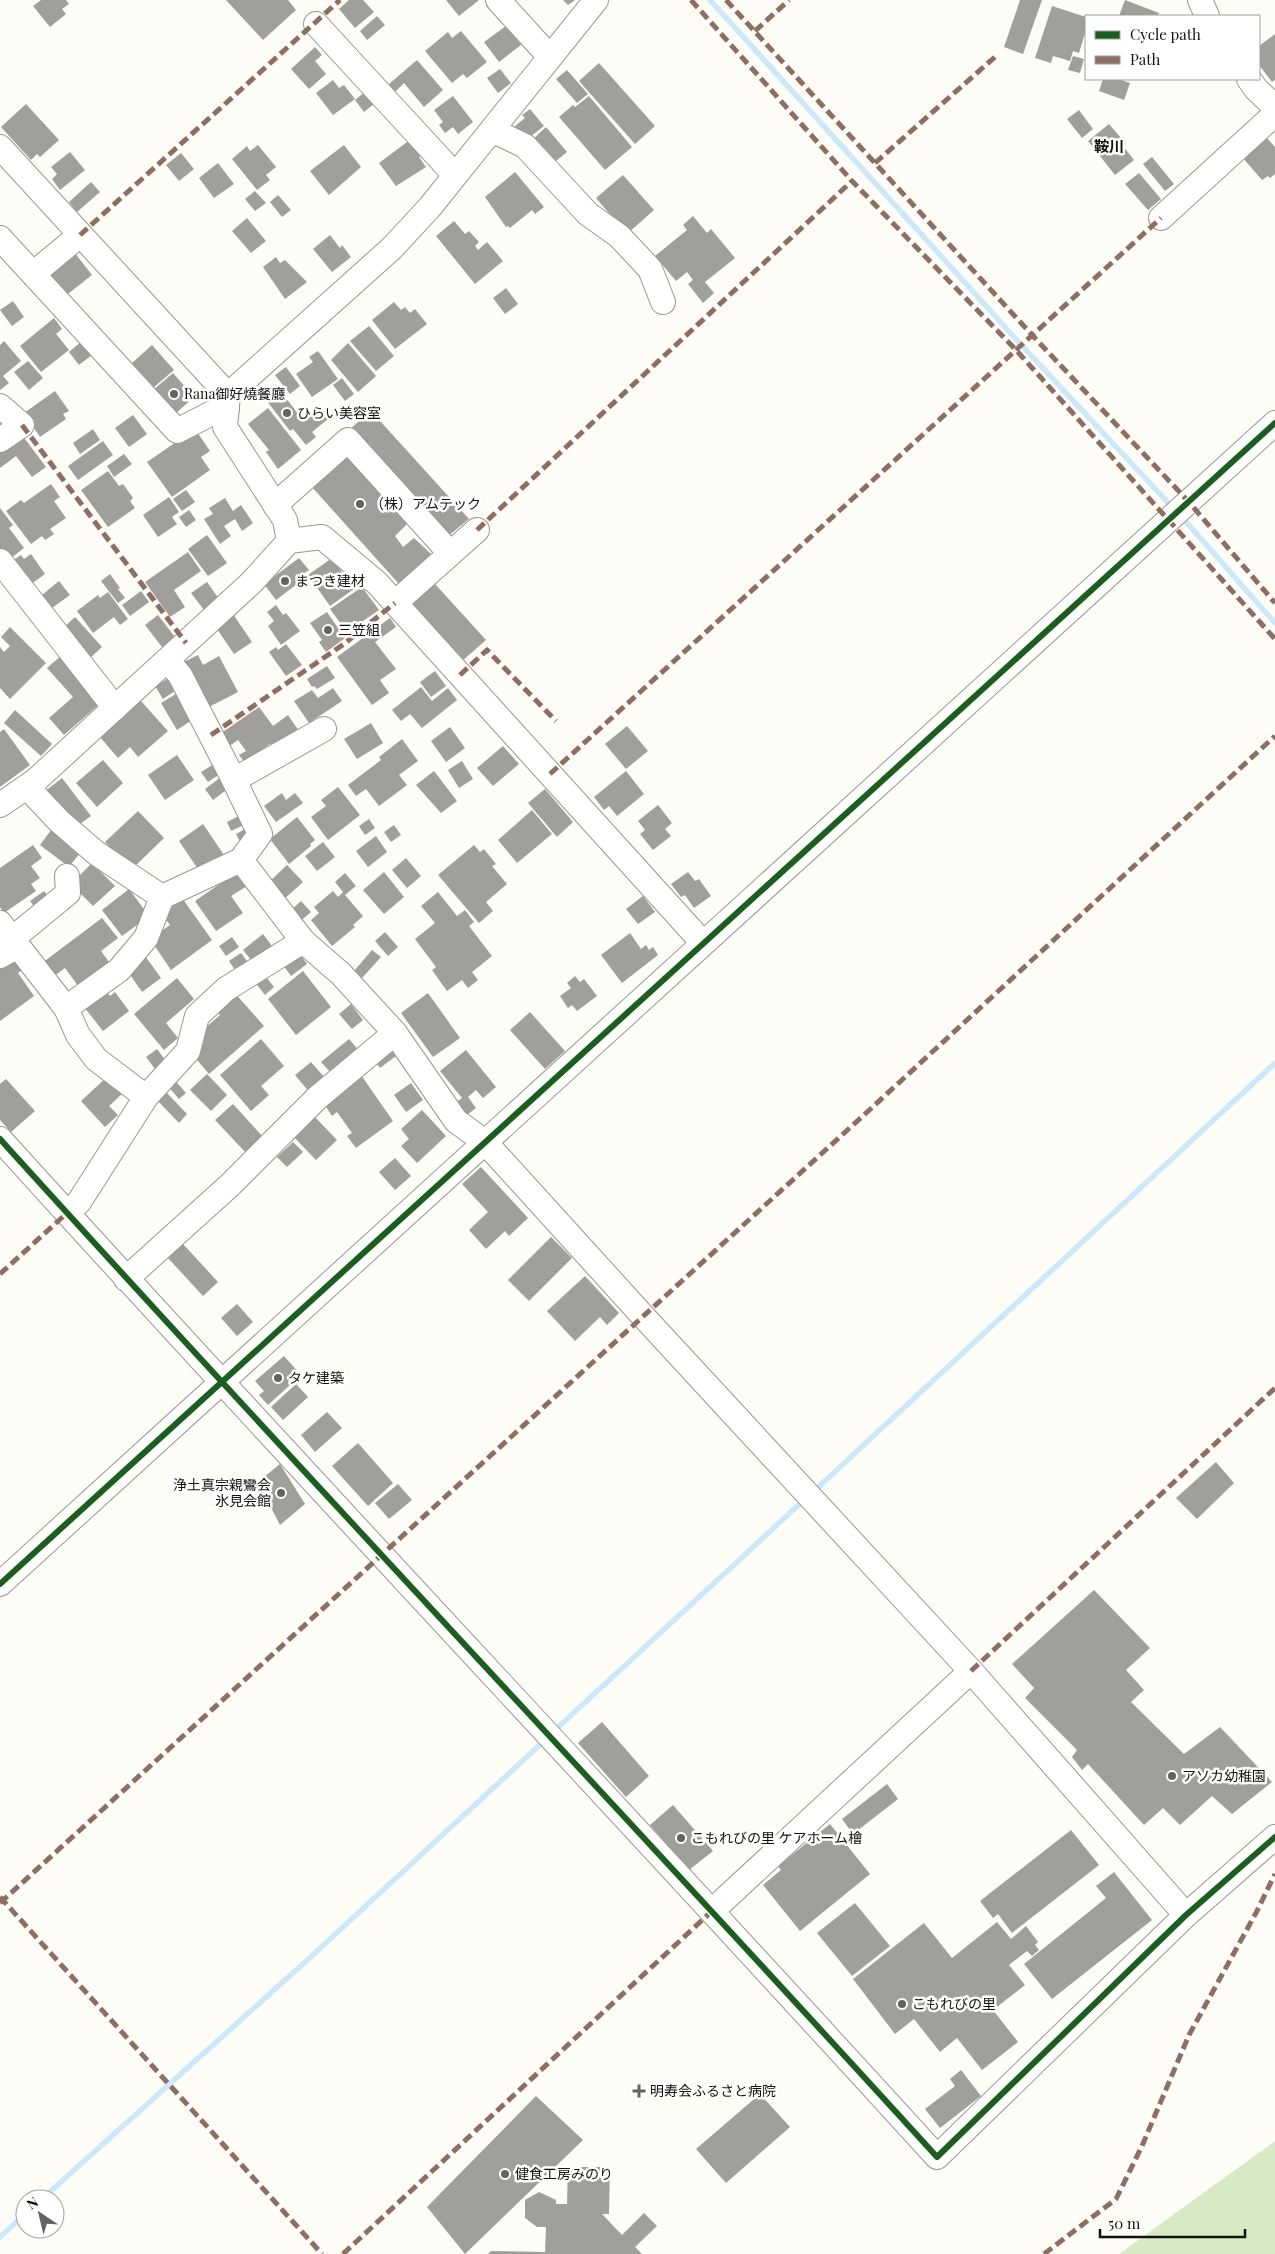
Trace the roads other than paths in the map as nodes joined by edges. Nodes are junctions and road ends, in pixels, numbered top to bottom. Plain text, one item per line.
1 (498, 0) edge
2 (596, 0) edge
3 (1200, 0) edge
4 (1206, 15) edge
5 (316, 24) dead end
6 (550, 57) junction
7 (1250, 80) edge
8 (1275, 107) edge
9 (1275, 114) edge
10 (492, 130) junction
11 (0, 148) edge
12 (455, 175) junction
13 (1161, 218) dead end
14 (80, 235) junction
15 (0, 238) edge
16 (33, 274) junction
17 (662, 302) dead end
18 (227, 402) junction
19 (0, 406) edge
20 (1275, 423) edge
21 (0, 440) edge
22 (275, 505) junction
23 (476, 530) dead end
24 (289, 540) junction
25 (450, 553) junction
26 (0, 561) edge
27 (395, 603) junction
28 (166, 660) junction
29 (115, 708) junction
30 (324, 728) dead end
31 (234, 780) junction
32 (27, 786) junction
33 (0, 805) edge
34 (241, 860) junction
35 (67, 876) dead end
36 (162, 897) junction
37 (7, 941) edge
38 (303, 941) junction
39 (703, 943) junction
40 (66, 1008) junction
41 (394, 1034) junction
42 (146, 1097) junction
43 (0, 1139) edge
44 (485, 1142) junction
45 (67, 1213) junction
46 (126, 1279) junction
47 (222, 1383) junction
48 (0, 1584) edge
49 (972, 1671) junction
50 (1275, 1837) edge
51 (713, 1910) junction
52 (1186, 1915) junction

1 - 6 street
2 - 6 street
3 - 4 street
5 - 12 street
6 - 10 street
7 - 8 street
9 - 13 street
10 - 12 street
10 - 17 street
11 - 14 street
12 - 18 street
14 - 16 street
14 - 18 street
15 - 16 street
16 - 18 street
18 - 22 street
19 - 21 street
20 - 39 street
22 - 24 street
22 - 25 street
23 - 25 street
24 - 27 street
24 - 28 street
25 - 27 street
26 - 29 street
27 - 39 street
28 - 29 street
28 - 31 street
29 - 32 street
30 - 31 street
31 - 34 street
32 - 33 street
32 - 36 street
34 - 36 street
34 - 38 street
35 - 37 street
36 - 40 street
37 - 40 street
38 - 41 street
38 - 42 street
39 - 44 street
40 - 42 street
41 - 44 street
41 - 46 street
42 - 45 street
43 - 45 street
44 - 47 street
44 - 49 street
45 - 46 street
46 - 47 street
47 - 48 street
47 - 51 street
49 - 51 street
49 - 52 street
50 - 52 street
51 - 52 street

